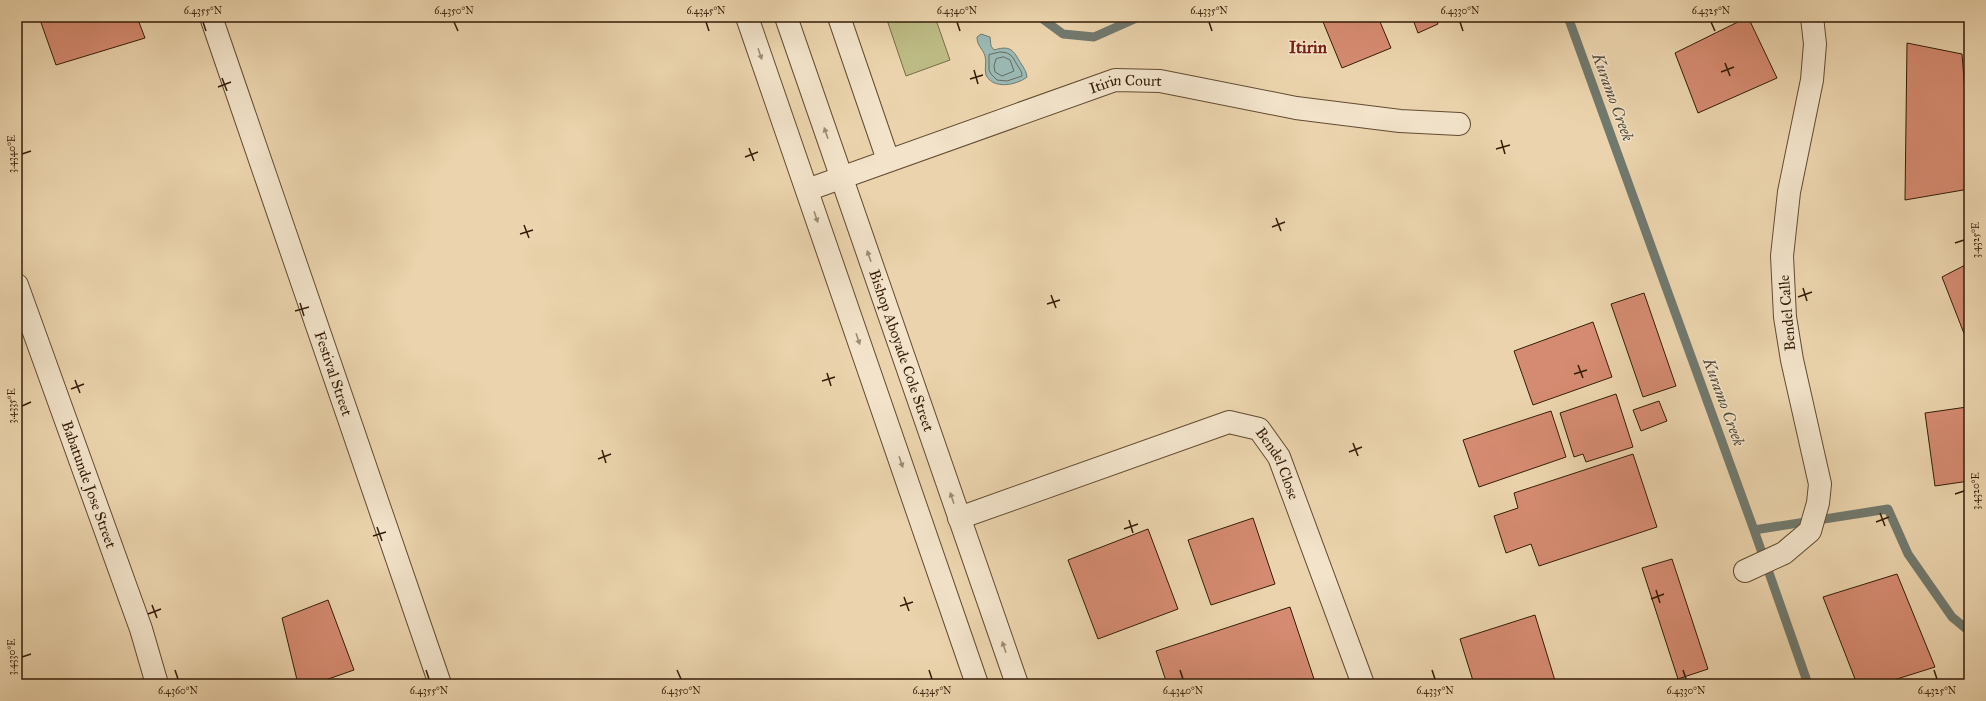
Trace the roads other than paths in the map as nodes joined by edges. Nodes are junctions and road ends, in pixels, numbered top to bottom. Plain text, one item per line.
1 (211, 17) edge
2 (748, 17) edge
3 (786, 17) edge
4 (839, 17) edge
5 (1812, 17) edge
6 (1459, 124) dead end
7 (888, 160) junction
8 (842, 177) junction
9 (807, 190) junction
10 (17, 285) edge
11 (959, 518) junction
12 (1745, 571) dead end
13 (157, 684) edge
14 (440, 684) edge
15 (977, 684) edge
16 (1017, 684) edge
17 (1363, 684) edge

1 - 14 street, Festival Street
2 -> 9 street
8 -> 3 street, Bishop Aboyade Cole Street
4 - 7 street
5 - 12 street, Bendel Calle
6 - 7 street, Itirin Court
7 - 8 street, Itirin Court
8 - 9 street, Itirin Court
11 -> 8 street, Bishop Aboyade Cole Street
9 -> 15 street
10 - 13 street, Babatunde Jose Street
16 -> 11 street, Bishop Aboyade Cole Street
11 - 17 street, Bendel Close

